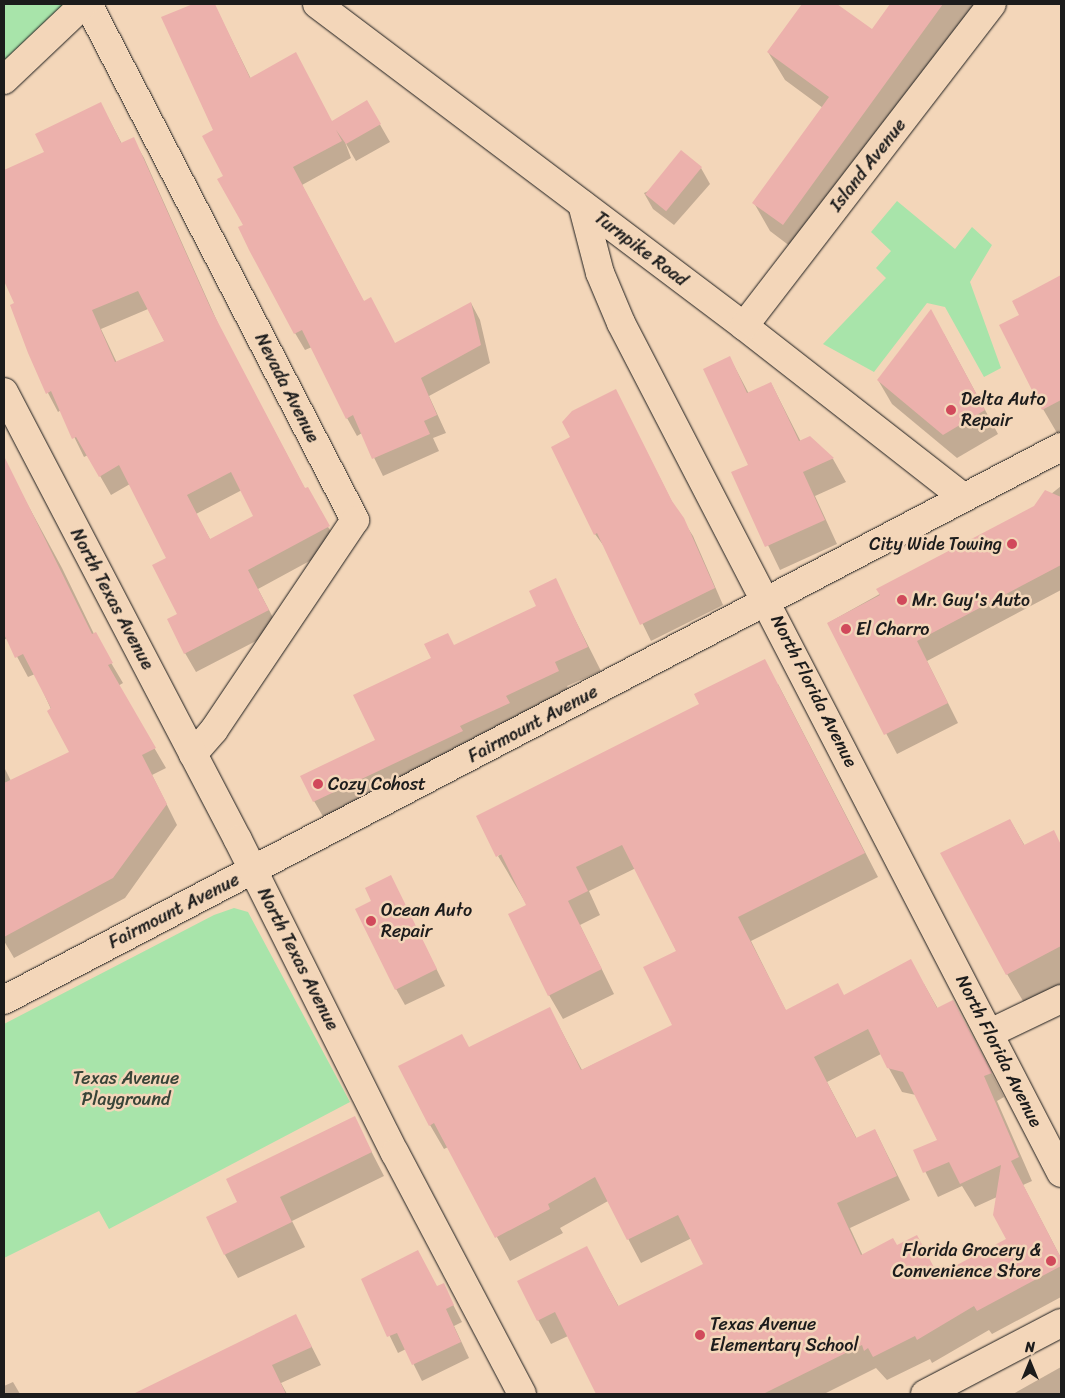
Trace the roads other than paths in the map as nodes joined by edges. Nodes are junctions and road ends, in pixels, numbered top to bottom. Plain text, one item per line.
1 (86, 4) edge
2 (317, 4) edge
3 (992, 4) edge
4 (4, 80) edge
5 (582, 204) junction
6 (744, 326) junction
7 (4, 392) edge
8 (1061, 447) edge
9 (963, 497) junction
10 (767, 601) junction
11 (193, 754) junction
12 (253, 870) junction
13 (1061, 999) edge
14 (4, 1000) edge
15 (990, 1033) junction
16 (1061, 1173) edge
17 (1061, 1323) edge
18 (522, 1394) edge
19 (925, 1394) edge

1 - 4 street
1 - 11 street, Nevada Avenue
2 - 5 street, Turnpike Road
3 - 6 street, Island Avenue
5 - 6 street, Turnpike Road
5 - 10 street, North Florida Avenue
6 - 9 street, Turnpike Road
7 - 11 street, North Texas Avenue
8 - 9 street, Fairmount Avenue
9 - 10 street, Fairmount Avenue
10 - 12 street, Fairmount Avenue
10 - 15 street, North Florida Avenue
11 - 12 street, North Texas Avenue
12 - 14 street, Fairmount Avenue
12 - 18 street, North Texas Avenue
13 - 15 street
15 - 16 street, North Florida Avenue
17 - 19 street

